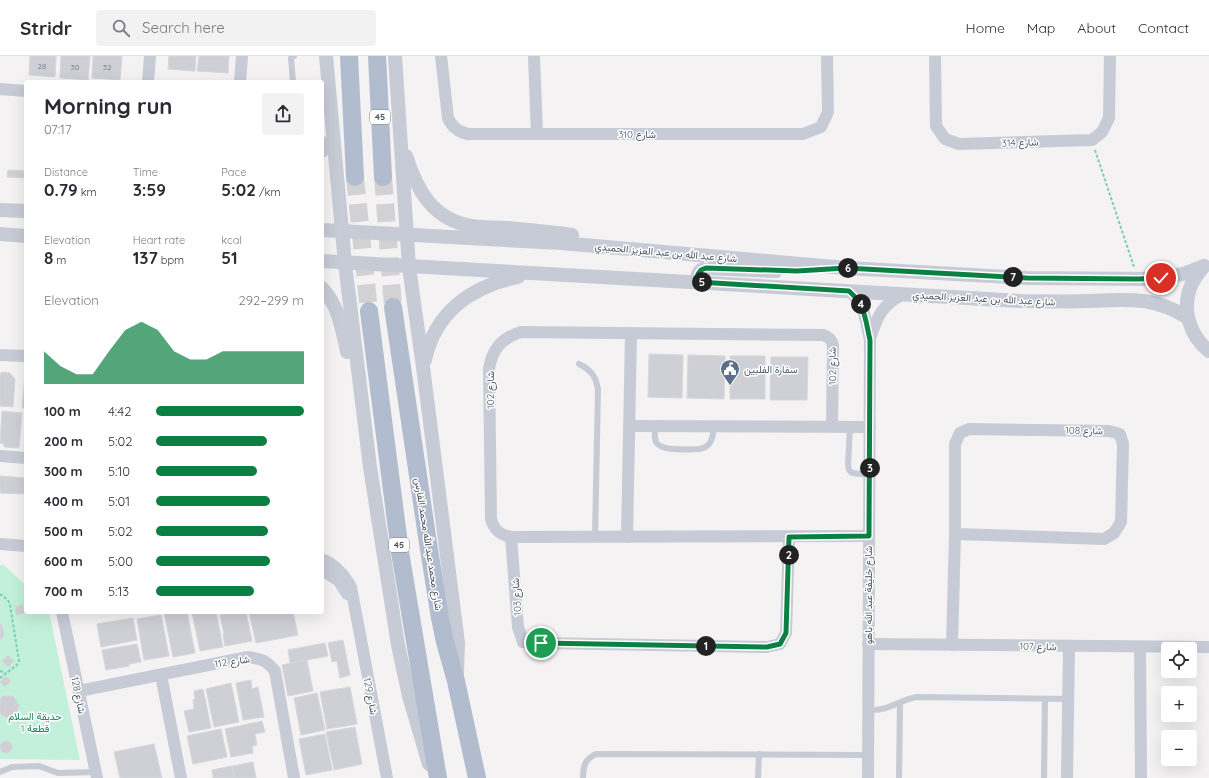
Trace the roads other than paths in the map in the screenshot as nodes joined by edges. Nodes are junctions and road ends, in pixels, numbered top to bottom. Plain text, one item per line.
1 (150, 56) edge
2 (242, 56) edge
3 (294, 56) edge
4 (326, 56) edge
5 (349, 56) edge
6 (377, 56) edge
7 (395, 56) edge
8 (441, 56) edge
9 (534, 56) edge
10 (827, 56) edge
11 (935, 56) edge
12 (1110, 56) edge
13 (327, 72) junction
14 (148, 80) edge
15 (240, 80) edge
16 (293, 80) edge
17 (324, 86) edge
18 (0, 89) edge
19 (24, 91) edge
20 (537, 134) junction
21 (400, 140) junction
22 (355, 177) tunnel mouth
23 (383, 177) tunnel mouth
24 (0, 210) edge
25 (24, 211) edge
26 (324, 230) edge
27 (343, 231) junction
28 (0, 234) edge
29 (406, 235) junction
30 (24, 236) edge
31 (627, 248) junction
32 (324, 261) edge
33 (345, 264) junction
34 (1206, 264) edge
35 (409, 267) junction
36 (846, 268) junction
37 (537, 273) junction
38 (698, 282) junction
39 (324, 291) edge
40 (849, 291) junction
41 (904, 294) junction
42 (393, 307) tunnel mouth
43 (369, 311) tunnel mouth
44 (1188, 318) junction
45 (631, 334) junction
46 (870, 340) junction
47 (1209, 350) edge
48 (0, 355) edge
49 (24, 356) edge
50 (579, 364) dead end
51 (423, 367) junction
52 (360, 393) junction
53 (629, 426) junction
54 (655, 426) junction
55 (714, 426) junction
56 (832, 426) junction
57 (850, 427) junction
58 (870, 427) junction
59 (0, 456) edge
60 (24, 458) edge
61 (870, 475) junction
62 (955, 534) junction
63 (869, 536) junction
64 (511, 537) junction
65 (595, 537) junction
66 (627, 537) junction
67 (789, 537) junction
68 (0, 544) edge
69 (24, 546) edge
70 (324, 560) edge
71 (324, 571) edge
72 (355, 613) junction
73 (62, 614) edge
74 (868, 644) junction
75 (952, 645) junction
76 (1069, 647) junction
77 (1140, 647) junction
78 (1209, 647) edge
79 (160, 675) junction
80 (456, 681) junction
81 (79, 691) junction
82 (1045, 699) junction
83 (1068, 699) junction
84 (900, 703) junction
85 (868, 710) junction
86 (758, 754) junction
87 (868, 755) junction
88 (0, 772) edge
89 (96, 775) edge
90 (181, 778) edge
91 (294, 778) edge
92 (386, 778) edge
93 (434, 778) edge
94 (438, 778) edge
95 (477, 778) edge
96 (583, 778) edge
97 (758, 778) edge
98 (868, 778) edge
99 (899, 778) edge
100 (1044, 778) edge
101 (1067, 778) edge
102 (1141, 778) edge

1 - 14 street
2 - 15 street
3 - 16 lane
4 - 13 street
5 - 22 main road
6 - 23 main road, 45
7 - 21 street
8 - 20 street, شارع 310
9 - 20 street
10 - 20 street, شارع 310
11 - 12 street, شارع 314
13 - 17 street
13 - 27 street
18 - 19 street
21 - 29 street
21 - 31 street
24 - 25 street
26 - 27 street, شارع عبد الله بن عبد العزيز الحميدي
27 - 29 street, شارع عبد الله بن عبد العزيز الحميدي
27 - 33 street
28 - 30 street
29 - 31 street, شارع عبد الله بن عبد العزيز الحميدي
29 - 35 street
31 - 36 street, شارع عبد الله بن عبد العزيز الحميدي
32 - 33 street, شارع عبد الله بن عبد العزيز الحميدي
33 - 35 street, شارع عبد الله بن عبد العزيز الحميدي
33 - 52 street
34 - 36 street, شارع عبد الله بن عبد العزيز الحميدي
34 - 44 street
35 - 37 street, شارع عبد الله بن عبد العزيز الحميدي
35 - 51 street
36 - 38 street
37 - 38 street, شارع عبد الله بن عبد العزيز الحميدي
37 - 51 street
38 - 40 street, شارع عبد الله بن عبد العزيز الحميدي
39 - 52 street
40 - 41 street, شارع عبد الله بن عبد العزيز الحميدي
40 - 46 street, شارع خليفة عبد الله باهو
41 - 44 street, شارع عبد الله بن عبد العزيز الحميدي
41 - 46 street, شارع خليفة عبد الله باهو
42 - 80 main road, شارع محمد عبد الله محمد الفارس
43 - 94 main road, 45
44 - 47 street
45 - 53 street
45 - 56 street, شارع 102
45 - 64 street, شارع 102
46 - 58 street, شارع خليفة عبد الله باهو
48 - 49 street
50 - 65 lane
51 - 80 street
52 - 93 street
53 - 54 street
53 - 66 street
54 - 55 street
54 - 55 lane
55 - 56 street
56 - 57 street
57 - 58 street
57 - 61 lane
58 - 61 street, شارع خليفة عبد الله باهو
59 - 60 street
61 - 63 street, شارع خليفة عبد الله باهو
62 - 62 street, شارع 108
62 - 75 street, شارع 108
63 - 67 street
63 - 74 street, شارع خليفة عبد الله باهو
64 - 65 street
64 - 67 street, شارع 103
65 - 66 street
66 - 67 street
68 - 69 street
70 - 72 street, شارع 129
71 - 72 street, شارع 129
72 - 92 street, شارع 129
73 - 81 street, شارع 128
74 - 75 street, شارع 107
74 - 85 street, شارع خليفة عبد الله باهو
75 - 76 street, شارع 107
76 - 77 street, شارع 107
76 - 83 street
77 - 78 street, شارع 107
77 - 102 street
79 - 81 street, شارع 112
79 - 90 street
79 - 91 street, شارع 112
80 - 95 main road, شارع محمد عبد الله محمد الفارس
81 - 89 street, شارع 128
82 - 83 lane
82 - 84 lane
82 - 100 lane
83 - 101 street
84 - 85 lane
84 - 99 lane
85 - 87 street, شارع خليفة عبد الله باهو
86 - 87 lane
86 - 96 lane
86 - 97 lane
87 - 98 street, شارع خليفة عبد الله باهو
88 - 89 lane

